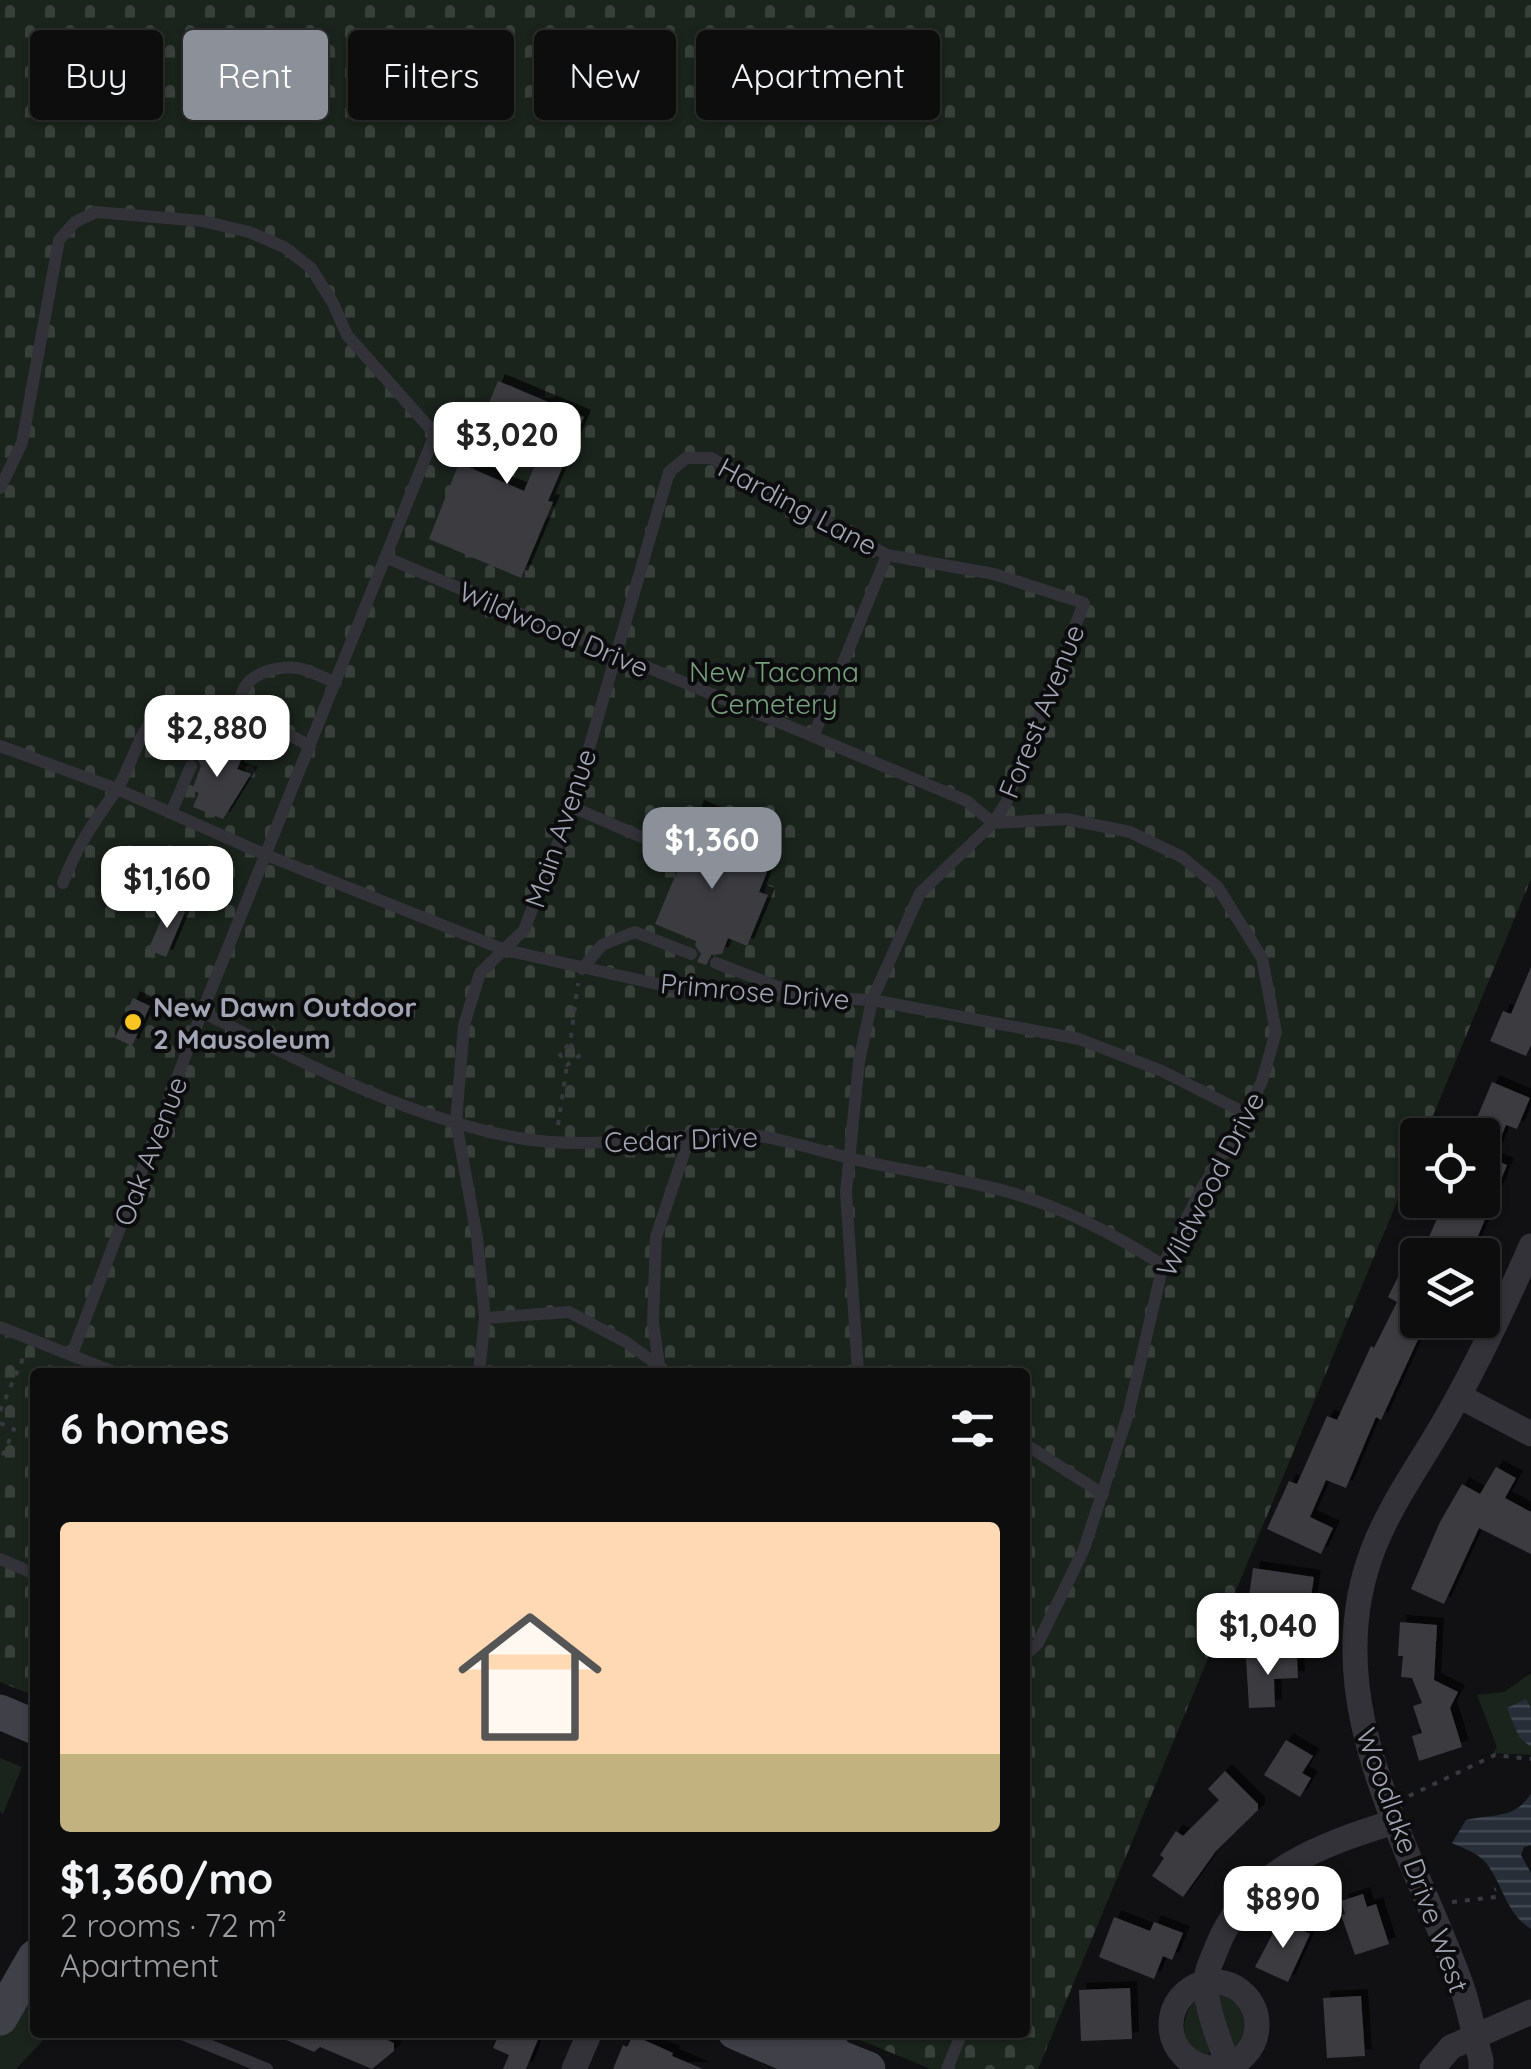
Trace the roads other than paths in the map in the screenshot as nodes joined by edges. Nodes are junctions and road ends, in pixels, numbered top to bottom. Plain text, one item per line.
1 (434, 434) junction
2 (498, 455) dead end
3 (686, 458) joint
4 (0, 488) edge
5 (887, 554) junction
6 (386, 558) junction
7 (1084, 603) joint
8 (615, 654) junction
9 (336, 683) junction
10 (813, 737) junction
11 (202, 741) dead end
12 (0, 746) edge
13 (310, 746) junction
14 (191, 766) dead end
15 (117, 789) junction
16 (572, 807) junction
17 (171, 813) junction
18 (993, 824) junction
19 (665, 847) dead end
20 (266, 855) junction
21 (63, 883) dead end
22 (505, 950) junction
23 (691, 954) dead end
24 (716, 962) dead end
25 (581, 969) junction
26 (813, 1000) junction
27 (872, 1000) junction
28 (202, 1012) junction
29 (1247, 1114) junction
30 (456, 1122) junction
31 (689, 1138) junction
32 (848, 1158) junction
33 (1531, 1246) edge
34 (1163, 1264) junction
35 (485, 1318) junction
36 (0, 1327) edge
37 (72, 1354) junction
38 (105, 1368) edge
39 (479, 1368) edge
40 (659, 1368) edge
41 (662, 1368) edge
42 (858, 1368) edge
43 (1459, 1396) junction
44 (1531, 1434) edge
45 (1030, 1447) edge
46 (1102, 1494) junction
47 (0, 1559) edge
48 (30, 1572) edge
49 (1030, 1650) edge
50 (0, 1712) edge
51 (30, 1724) edge
52 (1390, 1814) junction
53 (30, 1966) edge
54 (1205, 1983) junction
55 (1531, 2012) edge
56 (0, 2018) edge
57 (1474, 2035) junction
58 (191, 2038) edge
59 (587, 2038) edge
60 (749, 2038) edge
61 (823, 2038) edge
62 (960, 2038) edge
63 (853, 2063) edge
64 (1228, 2066) junction
65 (266, 2069) edge
66 (574, 2069) edge
67 (947, 2069) edge
68 (1432, 2069) edge
69 (1480, 2069) edge

1 - 2 lane
1 - 4 lane
1 - 6 lane, Oak Avenue
3 - 5 lane, Harding Lane
3 - 8 lane, Main Avenue
5 - 7 lane, Harding Lane
5 - 10 lane
6 - 8 lane, Wildwood Drive
6 - 9 lane, Oak Avenue
7 - 18 lane, Forest Avenue
8 - 10 lane, Wildwood Drive
8 - 16 lane, Main Avenue
9 - 13 lane, Oak Avenue
9 - 13 lane
10 - 18 lane, Wildwood Drive
11 - 15 lane
12 - 15 lane, Primrose Drive
13 - 20 lane, Oak Avenue
14 - 17 lane
15 - 17 lane, Primrose Drive
15 - 21 lane
16 - 19 lane
16 - 22 lane, Main Avenue
17 - 20 lane, Primrose Drive
18 - 27 lane, Forest Avenue
18 - 29 lane, Wildwood Drive
20 - 22 lane, Primrose Drive
20 - 28 lane, Oak Avenue
22 - 25 lane, Primrose Drive
22 - 30 lane, Main Avenue
23 - 25 lane
24 - 26 lane
25 - 26 lane, Primrose Drive
26 - 27 lane, Primrose Drive
27 - 29 lane, Primrose Drive
27 - 32 lane, Forest Avenue
28 - 30 lane, Cedar Drive
28 - 37 lane, Oak Avenue
29 - 34 lane, Wildwood Drive
30 - 31 lane, Cedar Drive
30 - 35 lane, Main Avenue
31 - 32 lane, Cedar Drive
31 - 41 lane
32 - 34 lane, Cedar Drive
32 - 42 lane, Forest Avenue
33 - 43 street, Woodlake Drive West
34 - 46 lane, Wildwood Drive
35 - 39 lane, Main Avenue
35 - 40 lane
36 - 37 lane
37 - 38 lane
43 - 44 street
43 - 52 street, Woodlake Drive West
45 - 46 lane
46 - 49 lane, Wildwood Drive
47 - 48 lane
50 - 51 street
52 - 54 street
52 - 57 street, Woodlake Drive West
53 - 56 street
54 - 64 street
54 - 64 street
54 - 64 street
55 - 57 street
57 - 68 street
57 - 69 street, Woodlake Drive West
58 - 65 lane
59 - 66 street
60 - 63 street
61 - 63 street
62 - 67 lane

